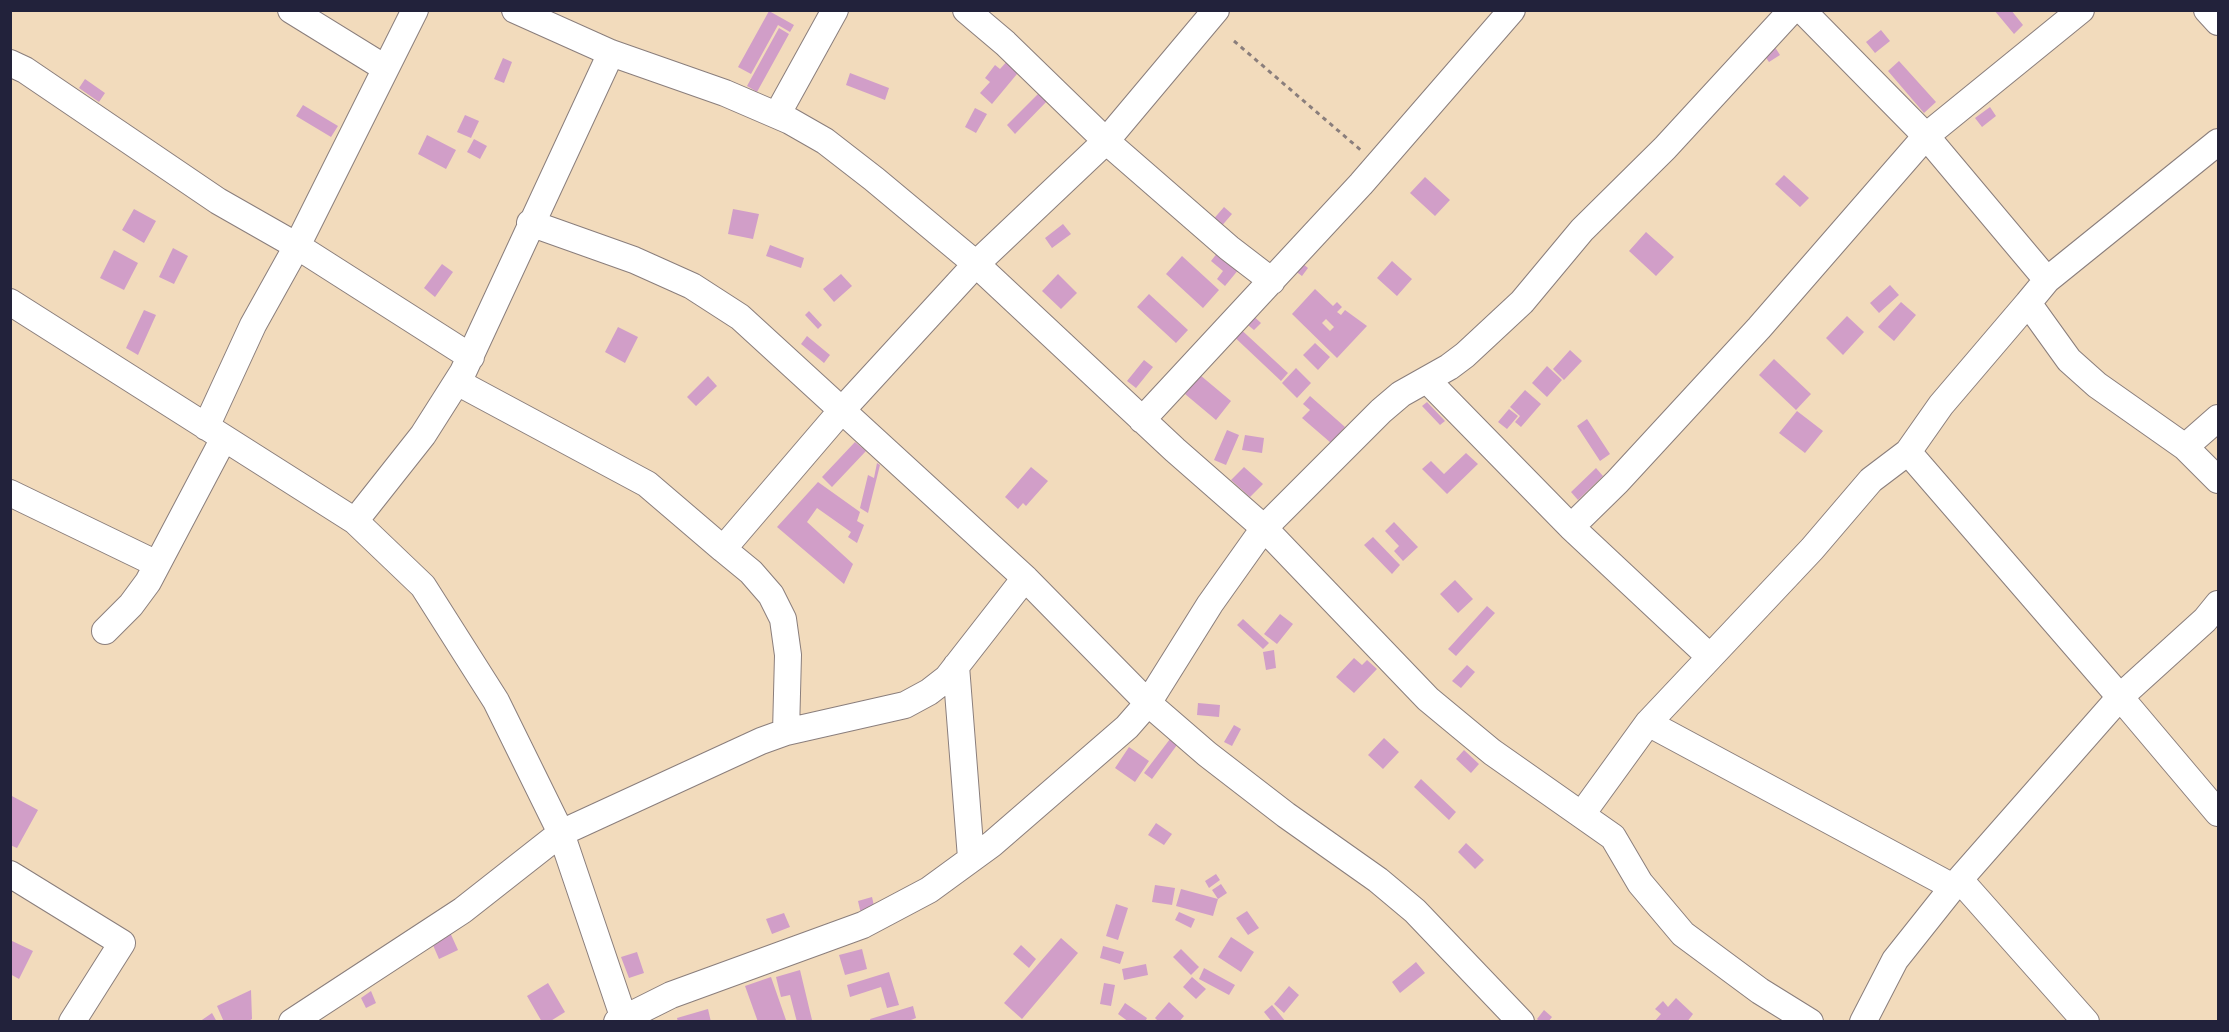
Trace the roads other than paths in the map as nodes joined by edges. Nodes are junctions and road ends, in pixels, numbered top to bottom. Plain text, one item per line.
1 (291, 10) edge
2 (415, 10) edge
3 (515, 10) edge
4 (835, 10) edge
5 (966, 10) edge
6 (1216, 10) edge
7 (1512, 10) edge
8 (1792, 10) edge
9 (1802, 10) edge
10 (2081, 10) edge
11 (2207, 10) edge
12 (2218, 22) edge
13 (611, 53) junction
14 (10, 63) edge
15 (385, 68) junction
16 (777, 115) junction
17 (1926, 136) junction
18 (1106, 141) junction
19 (2218, 142) edge
20 (530, 223) junction
21 (297, 246) junction
22 (976, 264) junction
23 (2046, 280) junction
24 (1272, 281) junction
25 (10, 302) edge
26 (2028, 303) junction
27 (471, 357) junction
28 (1427, 380) junction
29 (457, 382) junction
30 (842, 410) junction
31 (2218, 418) edge
32 (1142, 420) junction
33 (215, 432) junction
34 (2185, 447) junction
35 (1908, 452) junction
36 (2218, 480) edge
37 (10, 493) edge
38 (355, 521) junction
39 (1571, 527) junction
40 (1264, 528) junction
41 (723, 549) junction
42 (157, 564) junction
43 (1025, 578) junction
44 (2218, 604) edge
45 (105, 631) dead end
46 (1710, 657) junction
47 (956, 666) junction
48 (2120, 697) junction
49 (1148, 703) junction
50 (1648, 723) junction
51 (786, 732) junction
52 (2218, 813) edge
53 (1582, 814) junction
54 (561, 833) junction
55 (971, 858) junction
56 (10, 874) edge
57 (1957, 884) junction
58 (622, 1020) edge
59 (72, 1022) edge
60 (292, 1022) edge
61 (1521, 1022) edge
62 (1810, 1022) edge
63 (1863, 1022) edge
64 (2086, 1022) edge

1 - 15 street
2 - 15 street
3 - 13 street
4 - 16 street
5 - 18 street
6 - 18 street
7 - 24 street
8 - 28 street
9 - 17 street
10 - 17 street
11 - 12 street
13 - 16 street
13 - 20 street
14 - 21 street
15 - 21 street
16 - 22 street
17 - 23 street
17 - 39 street
18 - 22 street
18 - 24 street
19 - 23 street
20 - 27 street
20 - 30 street
21 - 27 street
21 - 33 street
22 - 30 street
22 - 32 street
23 - 26 street
24 - 32 street
25 - 33 street
26 - 34 street
26 - 35 street
27 - 29 street
28 - 39 street
28 - 40 street
29 - 38 street
29 - 41 street
30 - 41 street
30 - 43 street
31 - 34 street
32 - 40 street
33 - 38 street
33 - 42 street
34 - 36 street
35 - 46 street
35 - 48 street
37 - 42 street
38 - 54 street
39 - 46 street
40 - 49 street
40 - 53 street
41 - 51 street
42 - 45 street
43 - 47 street
43 - 49 street
44 - 48 street
46 - 50 street
47 - 51 street
47 - 55 street
48 - 52 street
48 - 57 street
49 - 55 street
49 - 61 street
50 - 53 street
50 - 57 street
51 - 54 street
53 - 62 street
54 - 58 street
54 - 60 street
55 - 58 street
56 - 59 street
57 - 63 street
57 - 64 street

